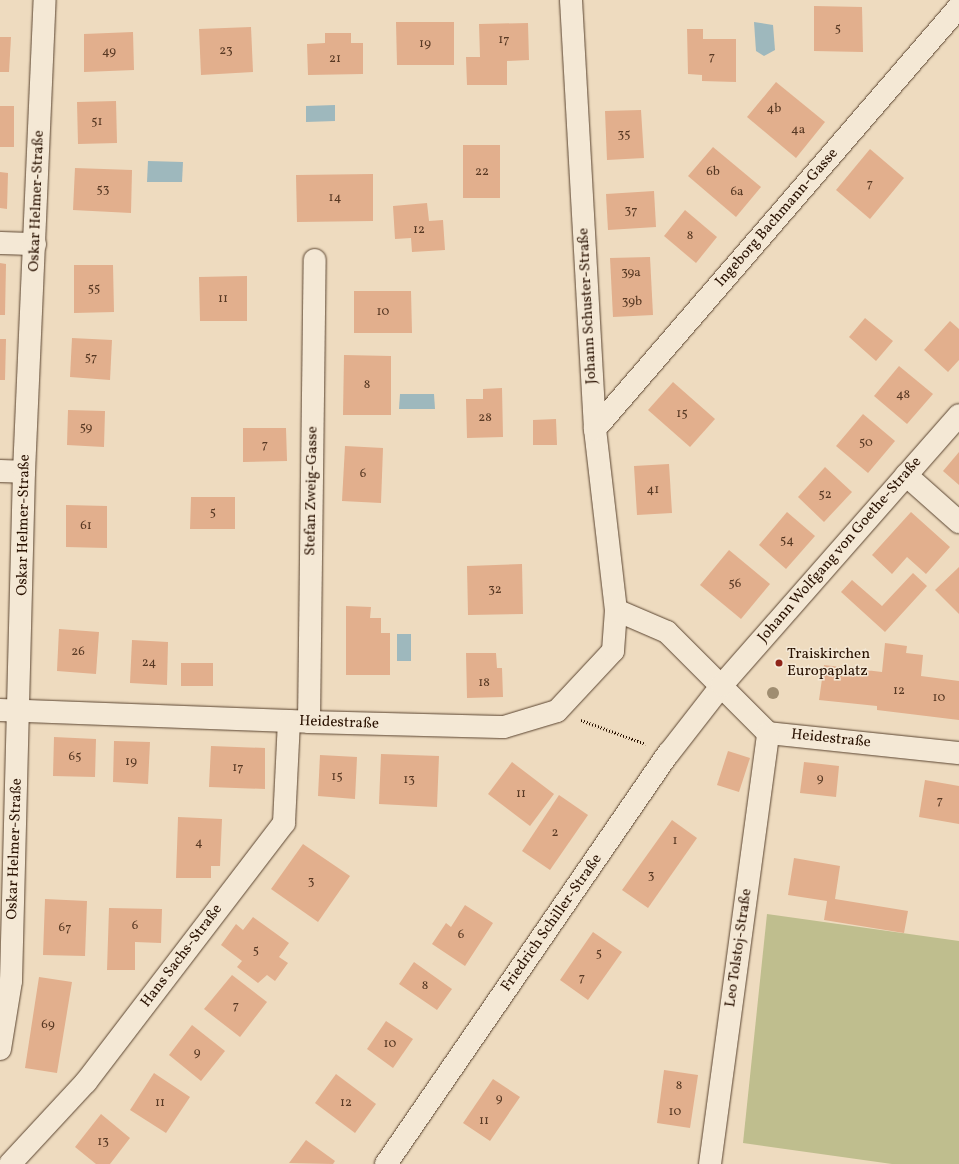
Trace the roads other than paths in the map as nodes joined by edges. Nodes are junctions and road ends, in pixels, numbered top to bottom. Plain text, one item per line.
1 (45, 0) edge
2 (571, 0) edge
3 (959, 7) edge
4 (0, 243) edge
5 (35, 244) junction
6 (315, 260) dead end
7 (959, 415) edge
8 (595, 429) junction
9 (0, 471) edge
10 (24, 472) junction
11 (906, 475) junction
12 (959, 522) edge
13 (616, 610) junction
14 (722, 685) junction
15 (10, 710) edge
16 (557, 711) joint
17 (299, 722) junction
18 (768, 733) junction
19 (959, 753) edge
20 (6, 981) edge
21 (0, 1049) edge
22 (10, 1164) edge
23 (386, 1164) edge
24 (710, 1164) edge

1 - 5 street, Oskar Helmer-Straße
2 - 8 street, Johann Schuster-Straße
3 - 8 street, Ingeborg Bachmann-Gasse
4 - 5 street
5 - 10 street, Oskar Helmer-Straße
6 - 17 street, Stefan Zweig-Gasse
7 - 11 street, Johann Wolfgang von Goethe-Straße
8 - 13 street, Johann Schuster-Straße
9 - 10 street
10 - 15 street, Oskar Helmer-Straße
11 - 12 street
11 - 14 street, Johann Wolfgang von Goethe-Straße
13 - 14 street
13 - 16 street, Johann Schuster-Straße
14 - 18 street
14 - 23 street, Friedrich Schiller-Straße
15 - 17 street, Heidestraße
15 - 20 street, Oskar Helmer-Straße
16 - 17 street, Heidestraße
17 - 22 street, Hans Sachs-Straße
18 - 19 street, Heidestraße
18 - 24 street, Leo Tolstoj-Straße
20 - 21 street, Oskar Helmer-Straße

